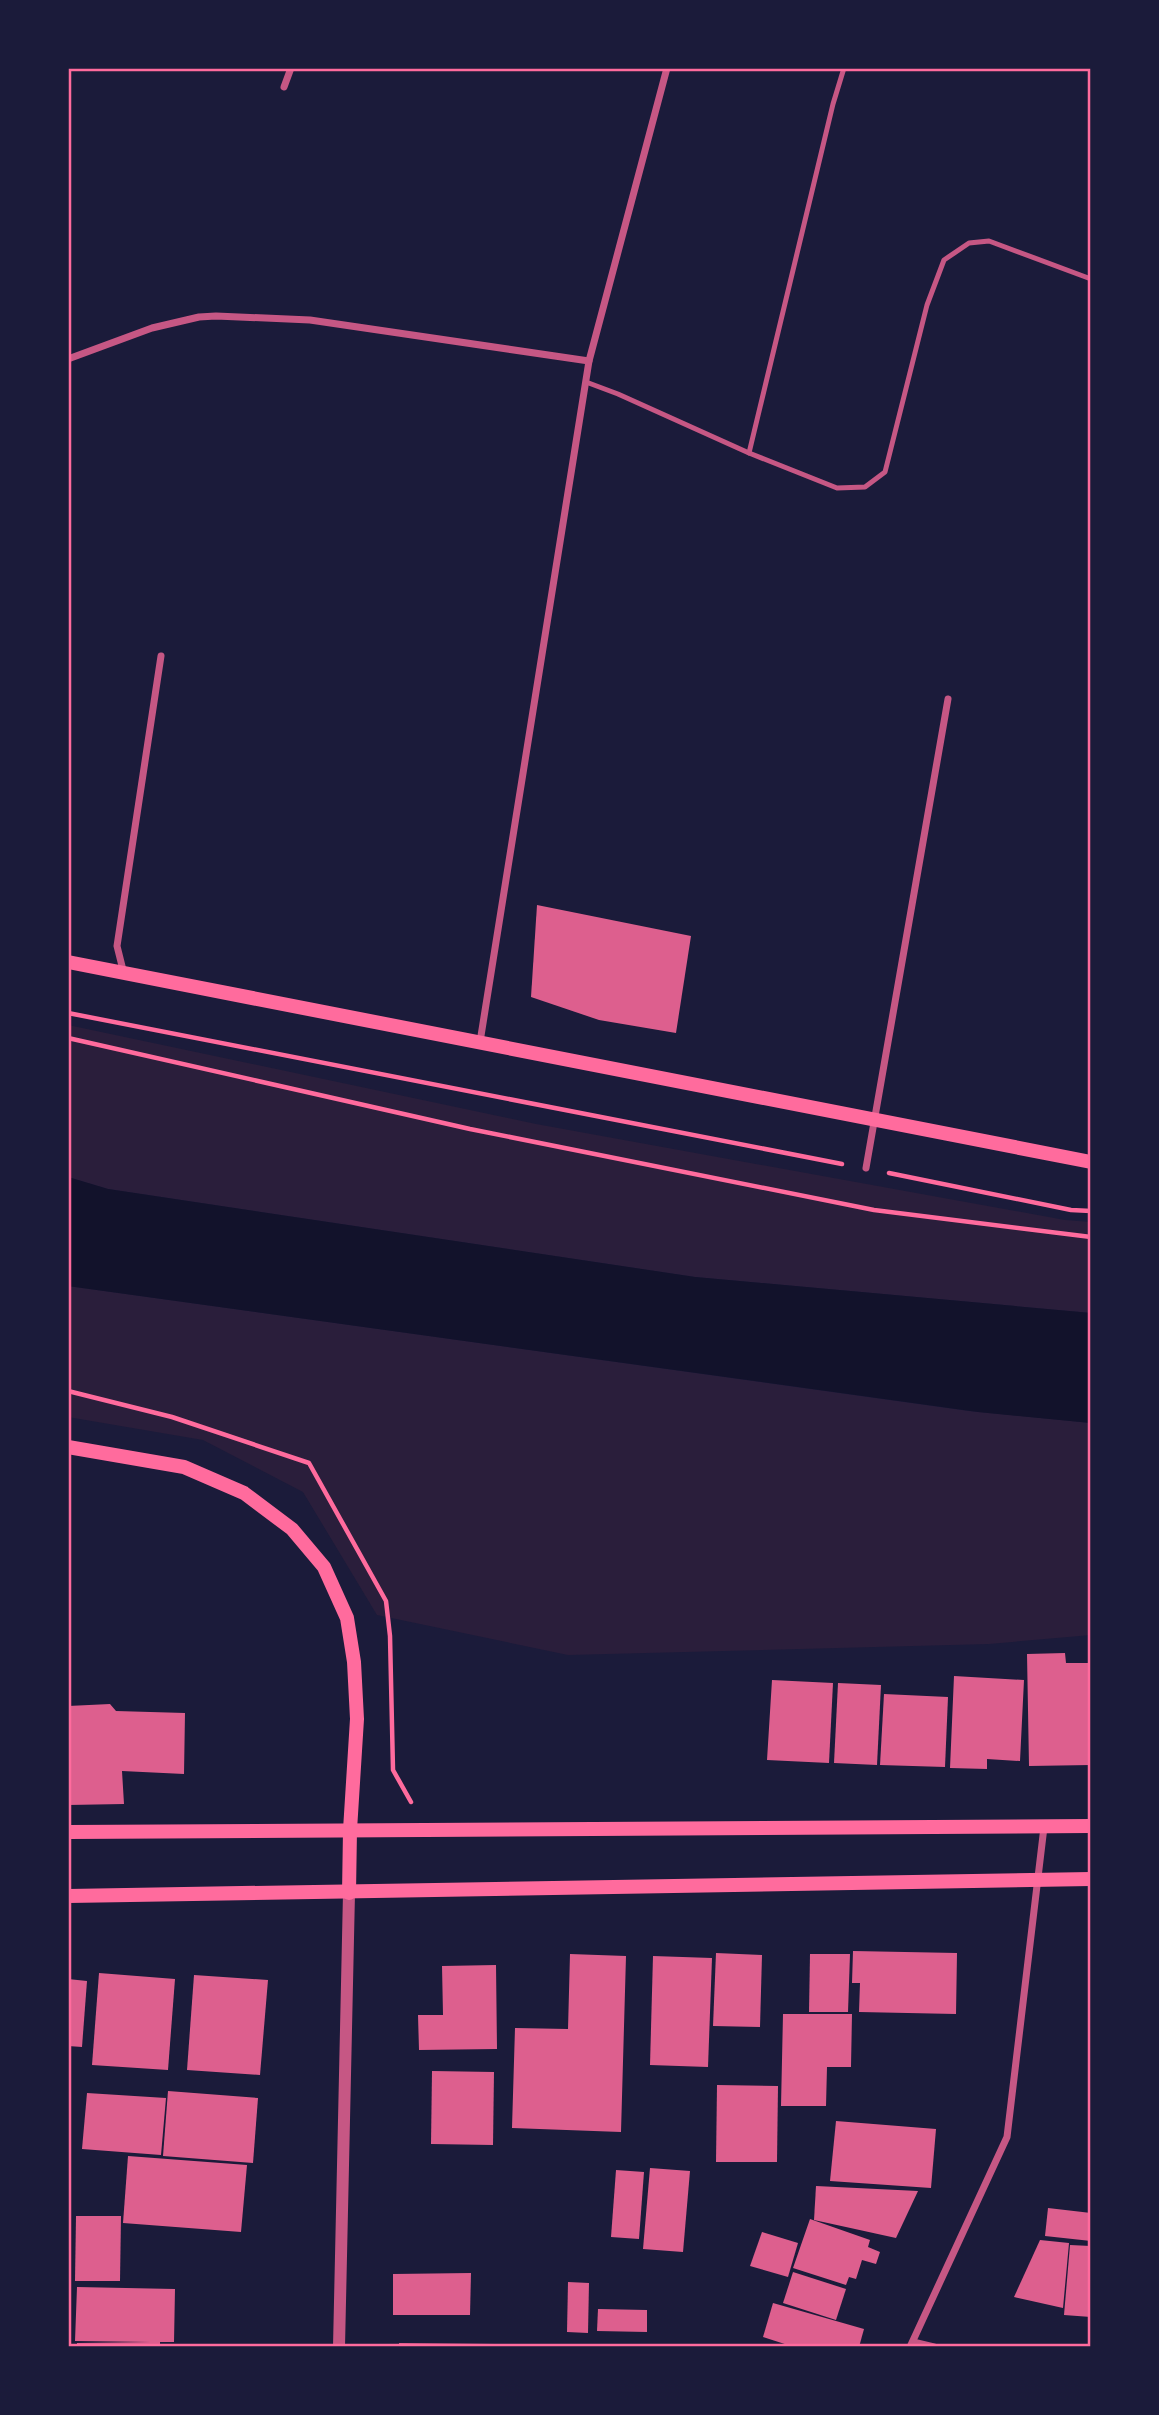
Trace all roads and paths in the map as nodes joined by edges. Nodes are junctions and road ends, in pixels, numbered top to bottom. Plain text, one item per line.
1 (290, 68) edge
2 (667, 68) edge
3 (844, 68) edge
4 (284, 87) dead end
5 (1091, 279) edge
6 (68, 359) edge
7 (589, 361) junction
8 (586, 382) junction
9 (749, 453) junction
10 (161, 656) dead end
11 (948, 699) dead end
12 (68, 962) edge
13 (125, 975) junction
14 (68, 1013) edge
15 (68, 1038) edge
16 (480, 1043) junction
17 (876, 1121) junction
18 (1091, 1162) edge
19 (866, 1168) junction
20 (1091, 1211) edge
21 (1091, 1237) edge
22 (68, 1447) edge
23 (1091, 1826) edge
24 (1045, 1827) junction
25 (350, 1829) junction
26 (68, 1832) edge
27 (1091, 1878) edge
28 (1038, 1879) junction
29 (349, 1892) junction
30 (68, 1896) edge
31 (911, 2345) edge
32 (339, 2347) edge
33 (934, 2347) edge

1 - 4 street
2 - 7 street
3 - 9 lane
5 - 9 lane
6 - 7 street
7 - 8 street
8 - 9 lane
8 - 16 street
10 - 13 street
11 - 17 street
12 - 13 main road
13 - 16 main road
14 - 19 path
15 - 21 path
16 - 17 main road
17 - 18 main road
17 - 19 street
19 - 20 path
22 - 25 main road
23 - 24 main road
24 - 25 main road
24 - 28 street
25 - 26 main road
25 - 29 main road
27 - 28 main road
28 - 29 main road
28 - 31 street
29 - 30 main road
29 - 32 street
31 - 33 street

